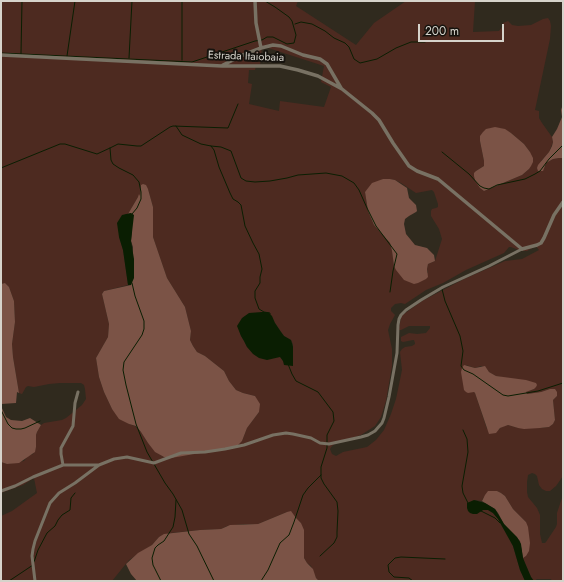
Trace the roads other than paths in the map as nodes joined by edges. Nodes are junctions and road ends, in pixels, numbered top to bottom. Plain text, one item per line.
1 (255, 1) edge
2 (261, 48) junction
3 (1, 55) edge
4 (222, 66) junction
5 (342, 89) junction
6 (563, 202) edge
7 (522, 249) junction
8 (78, 392) dead end
9 (63, 464) junction
10 (99, 465) junction
11 (1, 491) edge
12 (35, 581) edge

1 - 2 street
2 - 4 street
2 - 5 street
3 - 4 street, Estrada Itaiobaia
4 - 5 street, Estrada Itaiobaia
5 - 7 street, Estrada Itaiobaia
6 - 7 street
7 - 10 street
8 - 9 street
9 - 10 street
9 - 11 street
10 - 12 street

